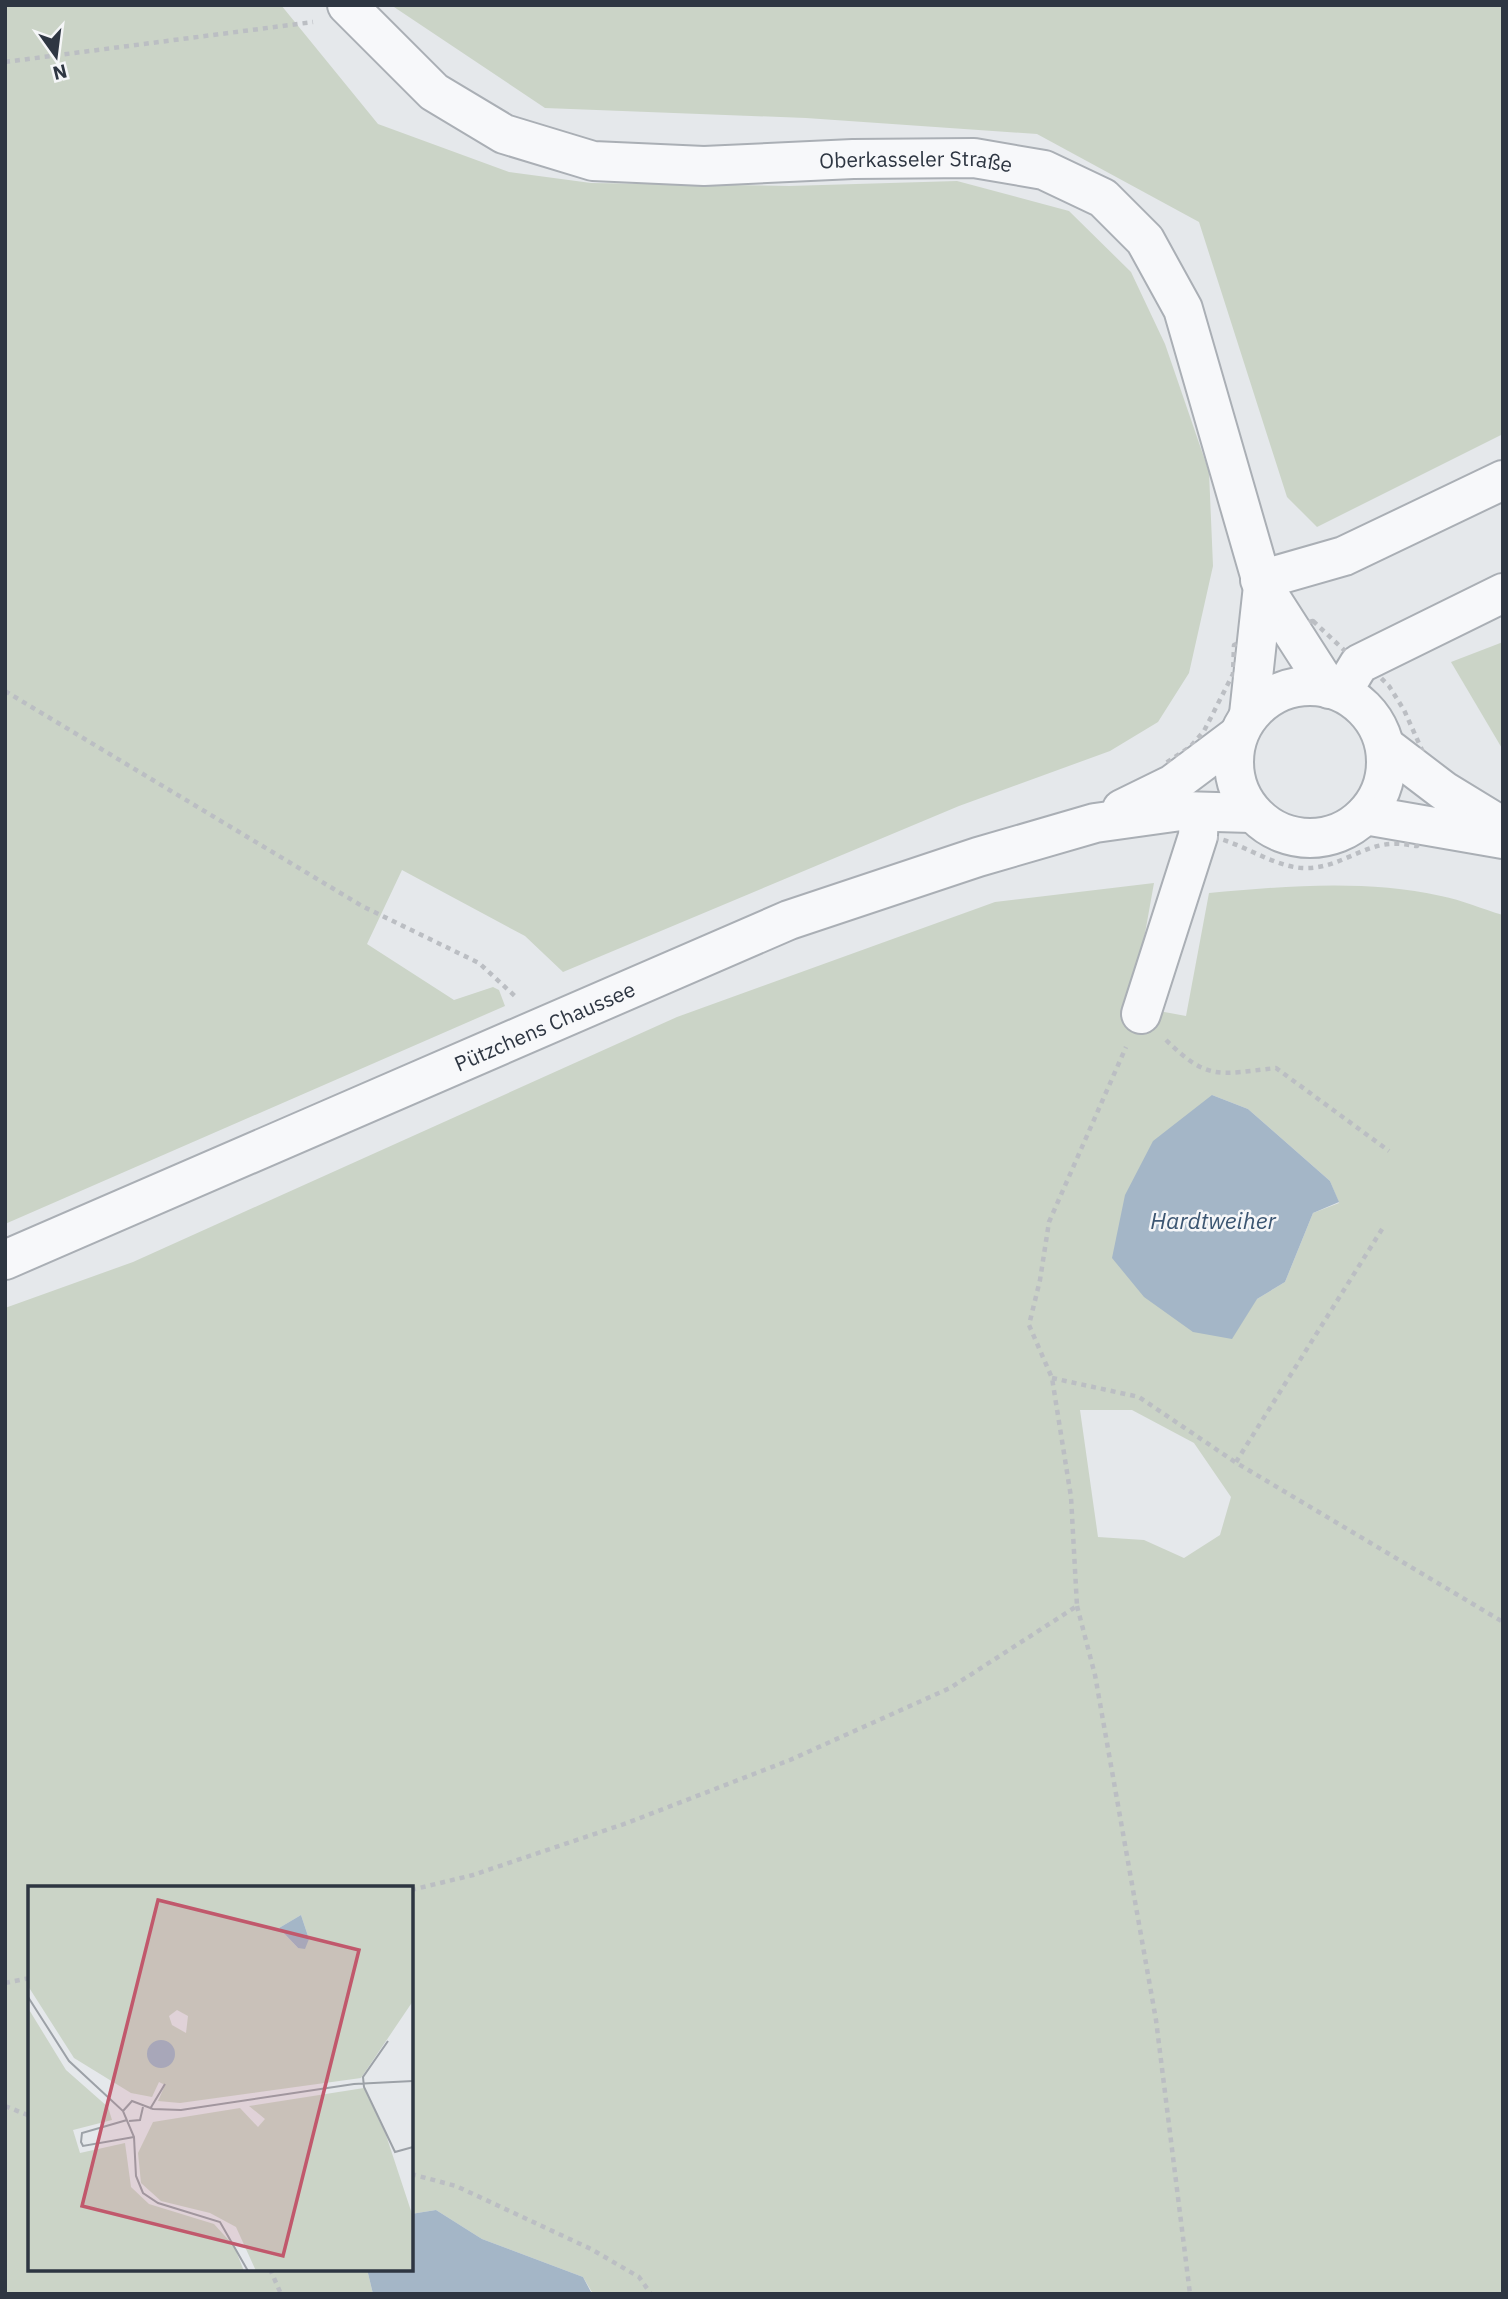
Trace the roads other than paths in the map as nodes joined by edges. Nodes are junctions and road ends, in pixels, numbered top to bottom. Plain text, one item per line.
1 (352, 11) edge
2 (1503, 480) edge
3 (1261, 583) junction
4 (1503, 593) edge
5 (1336, 690) junction
6 (1243, 725) junction
7 (1385, 746) junction
8 (1251, 813) junction
9 (1189, 814) junction
10 (1365, 815) junction
11 (1095, 822) junction
12 (1503, 827) edge
13 (1503, 839) edge
14 (1141, 1014) road end
15 (5, 1260) edge

1 - 3 street, Oberkasseler Straße
2 - 3 street
3 - 5 street, Oberkasseler Straße
3 - 6 street, Oberkasseler Straße
4 - 5 street
5 - 6 street
5 - 7 street
6 - 8 street
6 - 11 street, Pützchens Chaussee
7 - 10 street
7 - 12 street
8 - 9 street, Pützchens Chaussee
8 - 10 street
9 - 11 street, Pützchens Chaussee
9 - 14 street
10 - 13 street
11 - 15 street, Pützchens Chaussee

